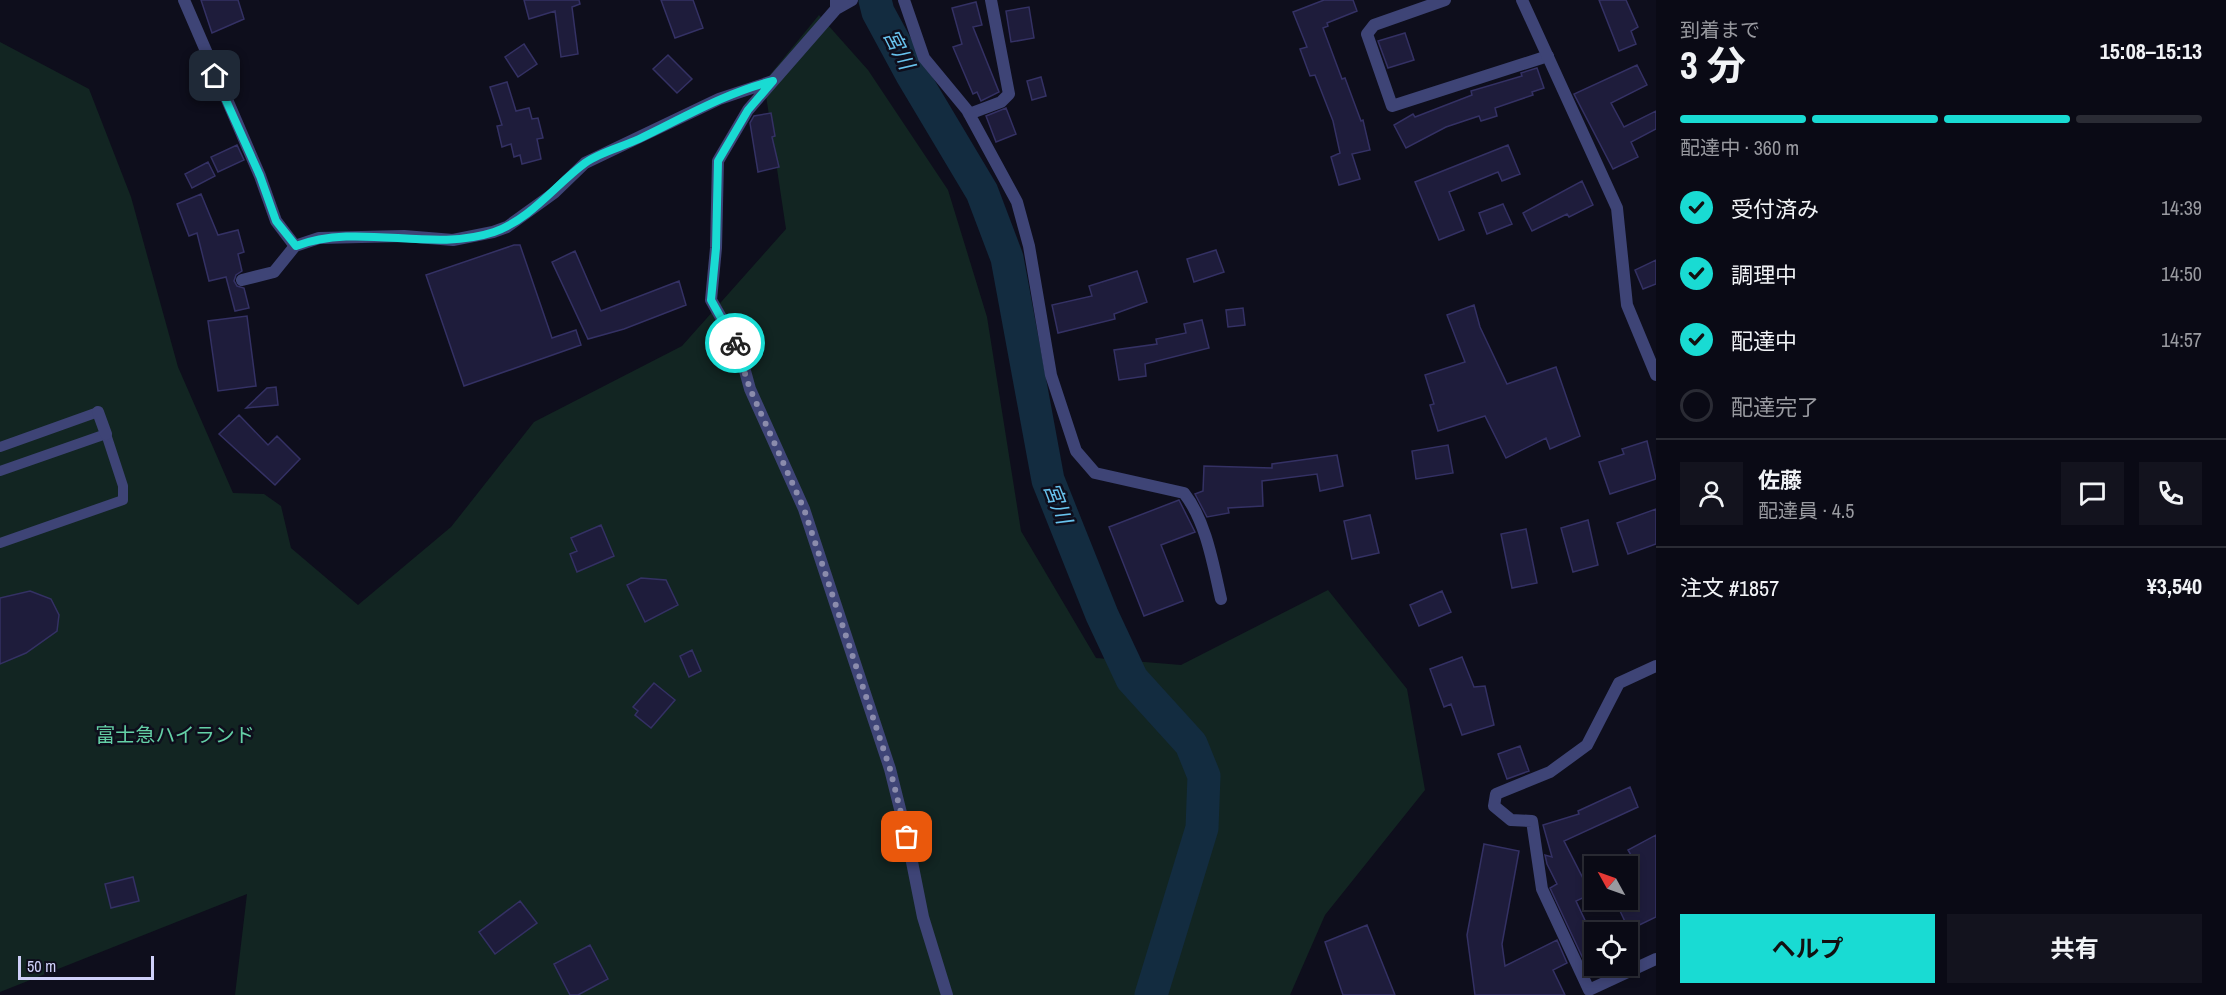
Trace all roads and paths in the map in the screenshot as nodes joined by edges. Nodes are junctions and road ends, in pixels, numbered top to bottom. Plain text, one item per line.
1 (184, 0) edge
2 (904, 0) edge
3 (991, 0) edge
4 (1445, 0) edge
5 (1522, 0) edge
6 (842, 3) edge
7 (1548, 56) junction
8 (773, 81) junction
9 (969, 114) junction
10 (296, 246) junction
11 (242, 280) dead end
12 (1656, 375) edge
13 (98, 412) joint
14 (106, 434) junction
15 (0, 447) edge
16 (0, 471) edge
17 (0, 543) edge
18 (1221, 599) dead end
19 (1656, 666) edge
20 (1656, 959) edge
21 (947, 995) edge

1 - 10 street
2 - 9 street
3 - 9 street
4 - 7 street
5 - 7 street
6 - 8 street
7 - 12 street
8 - 10 street
8 - 21 street
9 - 18 street
10 - 11 street
13 - 14 street
13 - 15 lane
14 - 16 lane
14 - 17 lane
19 - 20 street

